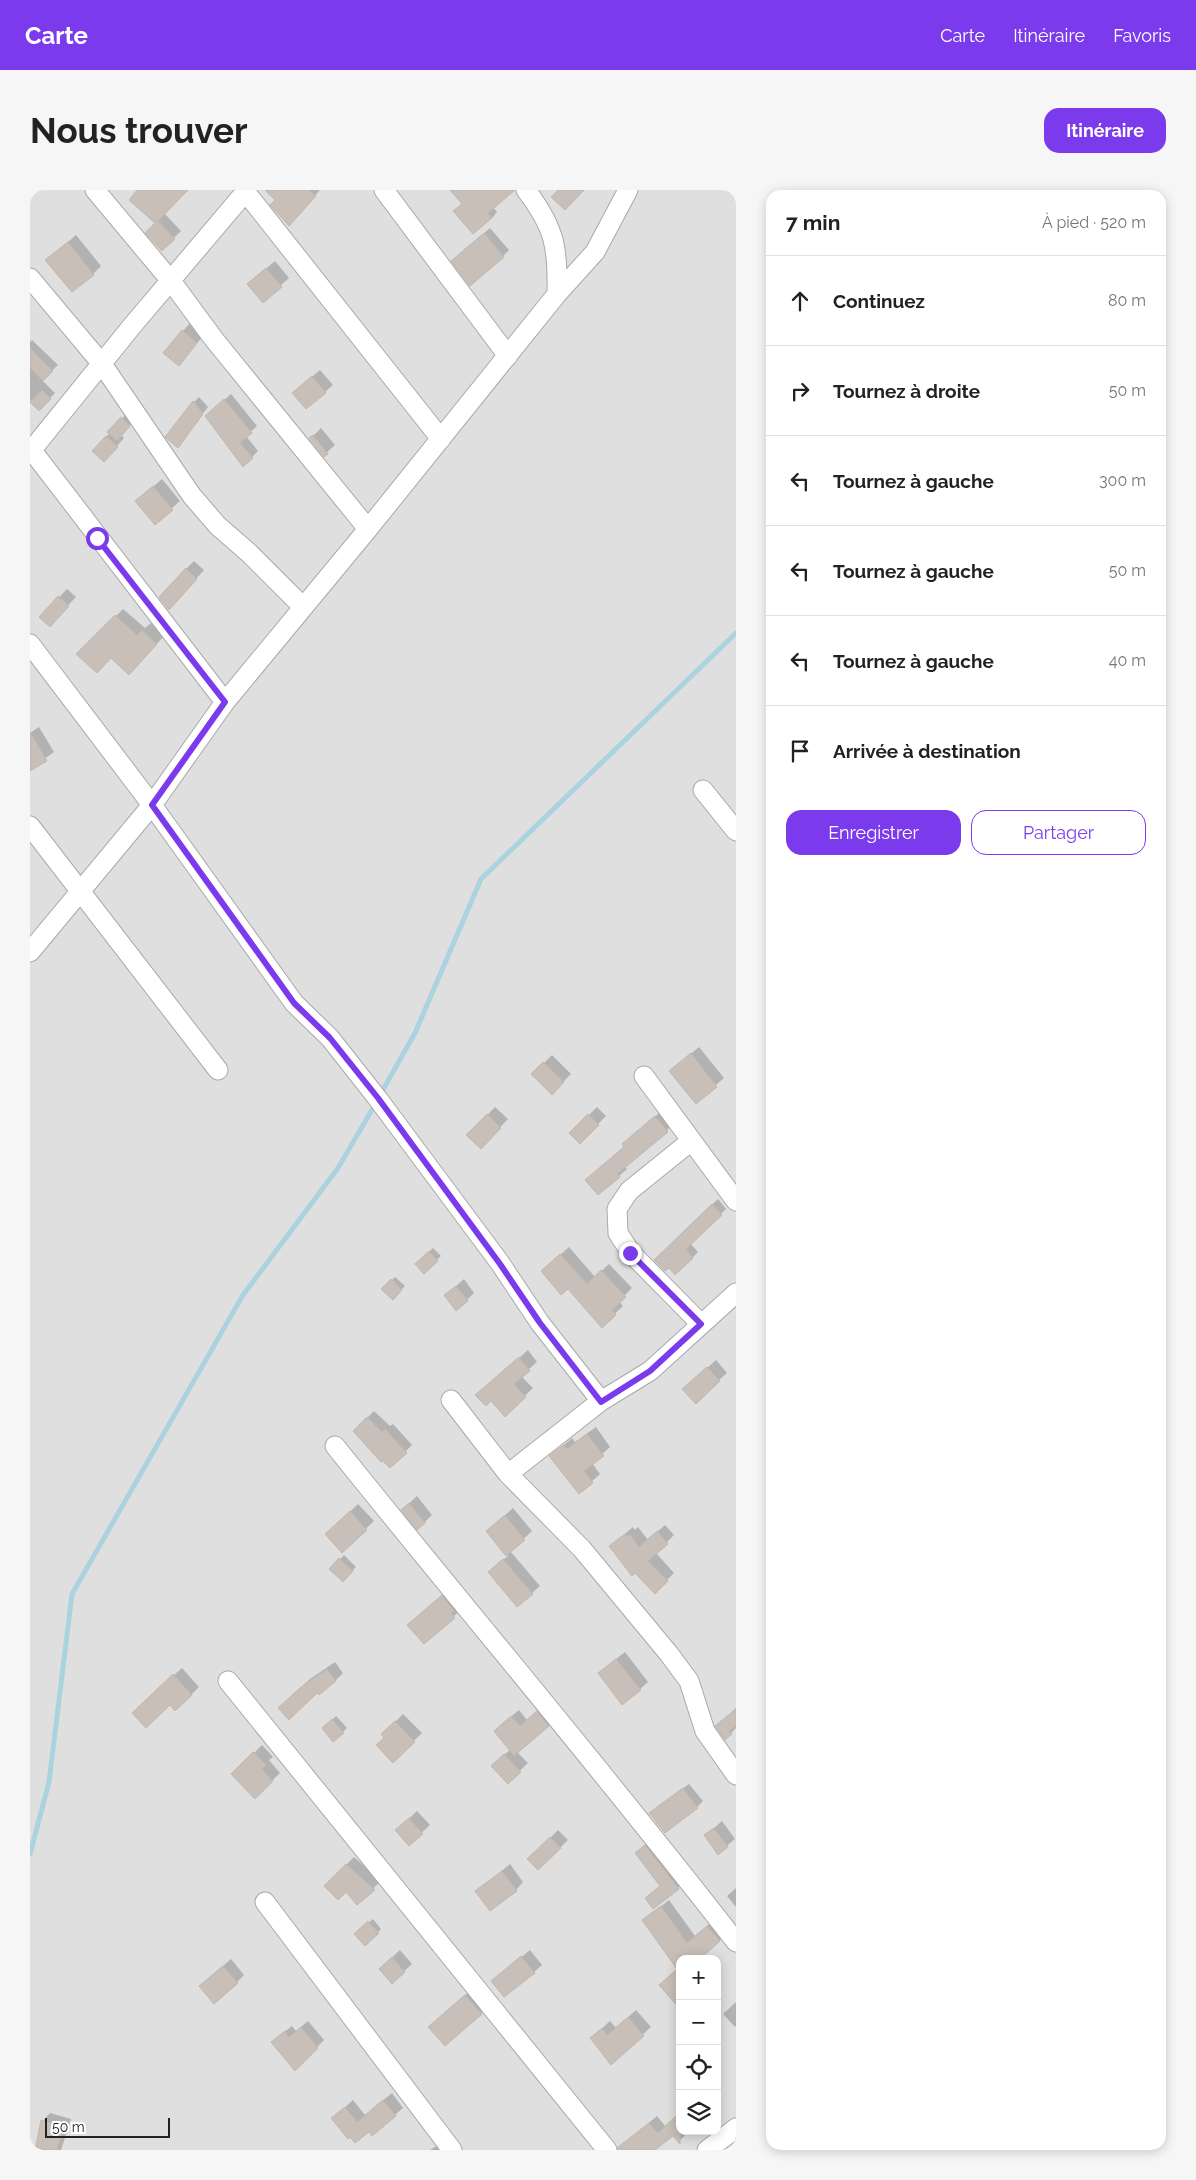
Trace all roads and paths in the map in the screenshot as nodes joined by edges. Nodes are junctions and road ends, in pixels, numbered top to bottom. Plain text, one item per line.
1 (95, 190) edge
2 (384, 190) edge
3 (526, 190) edge
4 (628, 190) edge
5 (246, 191) edge
6 (30, 278) edge
7 (171, 281) junction
8 (557, 294) junction
9 (490, 330) junction
10 (526, 335) junction
11 (508, 356) junction
12 (102, 364) junction
13 (441, 439) junction
14 (31, 450) edge
15 (368, 529) junction
16 (303, 607) junction
17 (30, 644) edge
18 (225, 702) junction
19 (703, 790) dead end
20 (152, 805) junction
21 (30, 826) edge
22 (736, 831) edge
23 (80, 892) junction
24 (30, 952) edge
25 (218, 1070) dead end
26 (644, 1076) dead end
27 (691, 1141) junction
28 (736, 1201) edge
29 (736, 1293) edge
30 (701, 1324) junction
31 (451, 1400) dead end
32 (601, 1402) junction
33 (335, 1446) dead end
34 (508, 1474) junction
35 (228, 1681) dead end
36 (736, 1775) edge
37 (265, 1902) dead end
38 (736, 1942) edge
39 (736, 2128) edge
40 (452, 2150) edge
41 (607, 2150) edge
42 (706, 2150) edge

1 - 7 street
2 - 9 street
3 - 8 street
4 - 8 street
5 - 7 street
5 - 13 street
6 - 12 street
7 - 12 street
7 - 15 street
8 - 10 street
9 - 10 street
9 - 11 street
10 - 11 street
11 - 13 street
12 - 14 street
12 - 16 street
13 - 15 street
14 - 18 street
15 - 16 street
16 - 18 street
17 - 20 street
18 - 20 street
19 - 22 street
20 - 23 street
20 - 32 street
21 - 23 street
23 - 24 street
23 - 25 street
26 - 27 street
27 - 28 street
27 - 30 street
29 - 30 street
30 - 32 street
31 - 34 street
32 - 34 street
33 - 38 street
34 - 36 street
35 - 41 street
37 - 40 street
39 - 42 street

